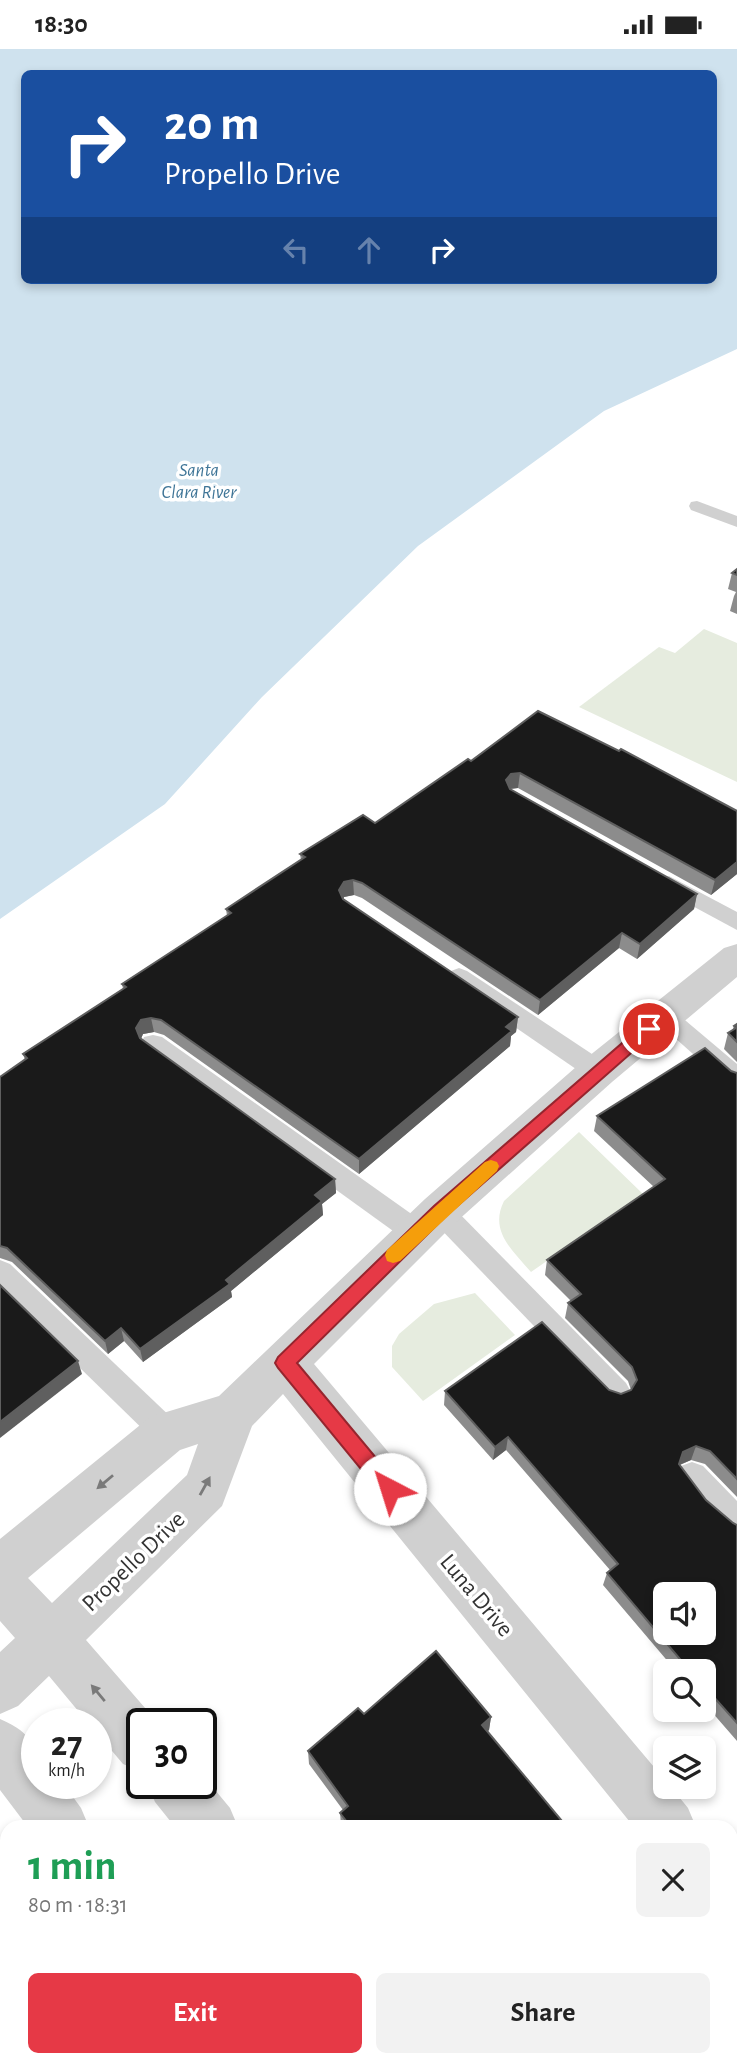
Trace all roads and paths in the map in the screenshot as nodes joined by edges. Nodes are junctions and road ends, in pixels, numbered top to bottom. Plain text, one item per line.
1 (697, 506) dead end
2 (737, 521) edge
3 (656, 876) edge
4 (737, 922) edge
5 (737, 957) edge
6 (442, 966) edge
7 (665, 1016) junction
8 (153, 1044) edge
9 (598, 1070) junction
10 (737, 1078) edge
11 (428, 1222) junction
12 (0, 1272) edge
13 (285, 1363) junction
14 (616, 1392) edge
15 (233, 1413) junction
16 (166, 1432) junction
17 (692, 1476) edge
18 (737, 1523) edge
19 (0, 1570) edge
20 (0, 1585) edge
21 (52, 1640) junction
22 (0, 1688) edge
23 (126, 1726) edge
24 (0, 1746) edge
25 (187, 1799) edge
26 (57, 1820) edge
27 (205, 1820) edge
28 (663, 1820) edge

1 - 2 lane
3 - 4 lane
5 - 7 street, Propello Drive
6 - 9 lane
7 - 9 street, Propello Drive
7 - 10 lane
8 - 11 lane
9 - 11 street, Propello Drive
11 - 13 street, Propello Drive
11 - 14 lane
12 - 16 lane
13 - 15 street, Propello Drive
13 - 28 street, Luna Drive
15 - 16 street, Propello Drive
21 -> 15 street, Propello Drive
16 -> 19 street, Propello Drive
17 - 18 lane
20 - 21 street
21 - 22 street, Propello Drive
23 -> 21 street
24 - 26 street
25 - 27 street

